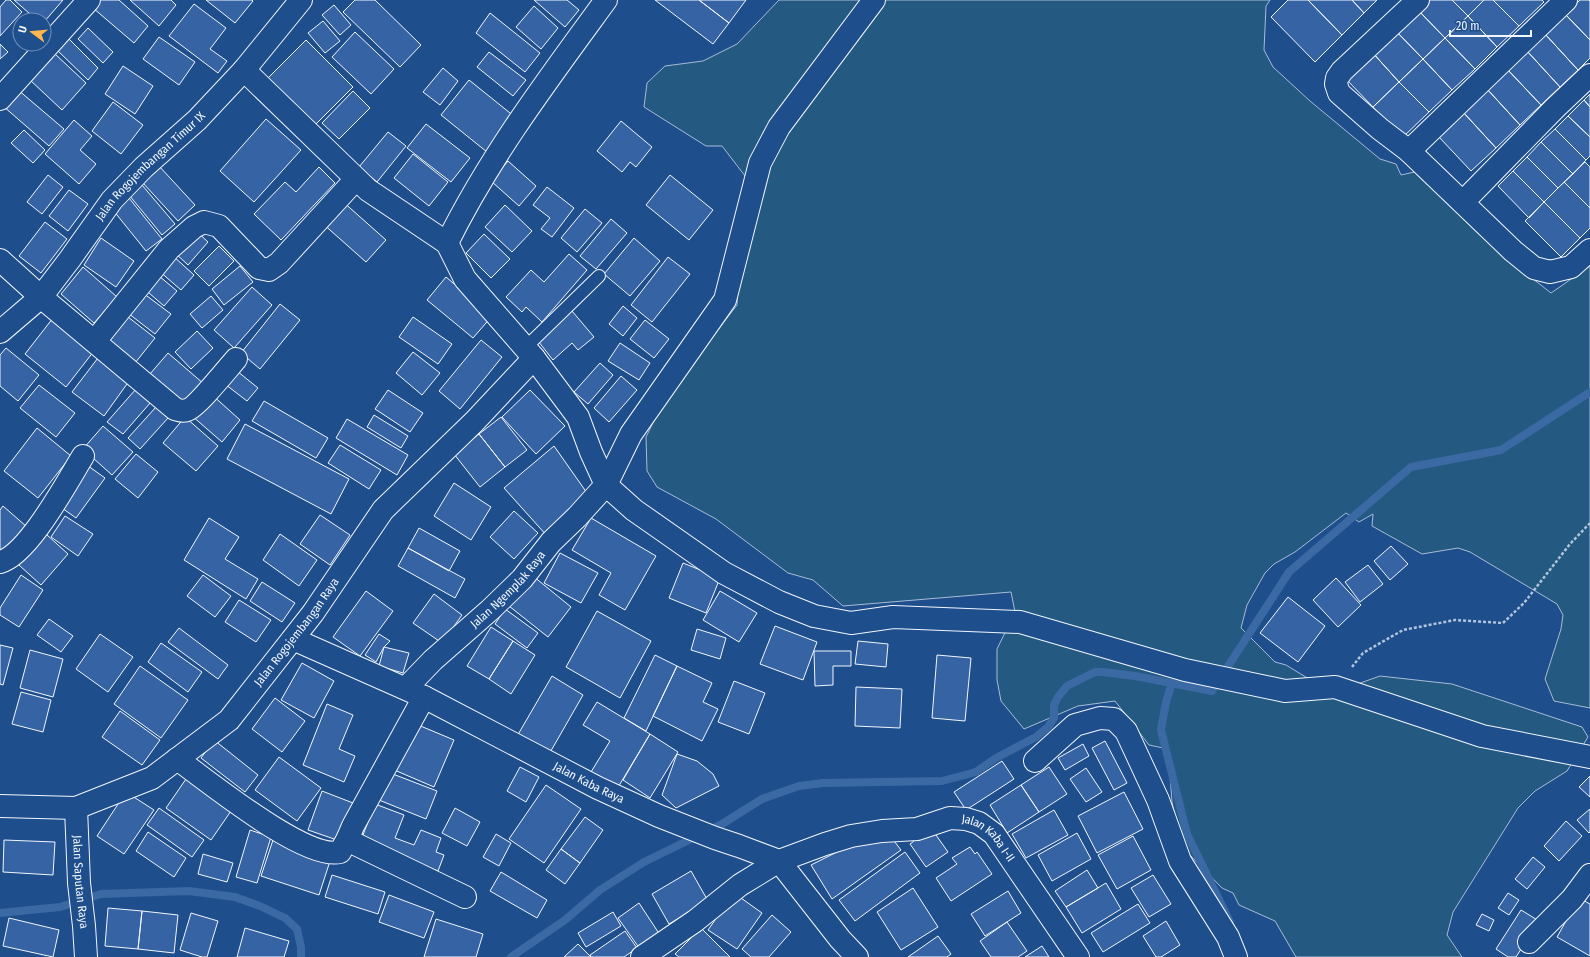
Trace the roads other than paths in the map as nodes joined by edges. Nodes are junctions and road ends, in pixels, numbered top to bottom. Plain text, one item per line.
1 (89, 0) edge
2 (302, 0) edge
3 (606, 0) edge
4 (874, 0) edge
5 (1418, 0) edge
6 (1566, 0) edge
7 (244, 70) junction
8 (1590, 75) edge
9 (0, 99) edge
10 (1409, 151) junction
11 (356, 179) junction
12 (1463, 202) junction
13 (447, 243) junction
14 (1590, 250) edge
15 (0, 260) edge
16 (599, 276) dead end
17 (41, 297) junction
18 (0, 332) edge
19 (95, 341) junction
20 (529, 353) junction
21 (236, 359) dead end
22 (83, 456) dead end
23 (606, 485) junction
24 (0, 562) edge
25 (293, 639) junction
26 (415, 692) junction
27 (1590, 757) edge
28 (177, 759) junction
29 (1035, 762) dead end
30 (0, 806) edge
31 (76, 808) junction
32 (347, 840) junction
33 (779, 861) junction
34 (1590, 875) edge
35 (465, 897) dead end
36 (1529, 942) dead end
37 (86, 957) edge
38 (642, 957) edge
39 (858, 957) edge
40 (1078, 957) edge
41 (1236, 957) edge

1 - 9 street
2 - 7 street, Jalan Rogojembangan Timur IX
3 - 13 street
4 - 23 street, Jalan Ngemplak Raya
5 - 10 street
6 - 10 street
7 - 11 street
7 - 17 street, Jalan Rogojembangan Timur IX
8 - 12 street
10 - 12 street
11 - 13 street
11 - 19 street
12 - 14 street
13 - 20 street
15 - 17 street
16 - 20 lane
17 - 18 street, Jalan Rogojembangan Timur IX
17 - 19 street
19 - 21 street
20 - 23 street
20 - 25 street, Jalan Rogojembangan Raya
22 - 24 street
23 - 26 street, Jalan Ngemplak Raya
23 - 27 street
25 - 26 street, Jalan Kaba Raya
25 - 28 street, Jalan Rogojembangan Raya
26 - 32 street, Jalan Ngemplak Raya
26 - 33 street, Jalan Kaba Raya
28 - 31 street, Jalan Rogojembangan Raya
28 - 32 street, Jalan Ngemplak Raya
29 - 41 street
30 - 31 street, Jalan Rogojembangan Raya
31 - 37 street, Jalan Saputan Raya
32 - 35 street
33 - 38 street, Jalan Kaba I-II
33 - 39 street
33 - 40 street, Jalan Kaba I-II
34 - 36 street

